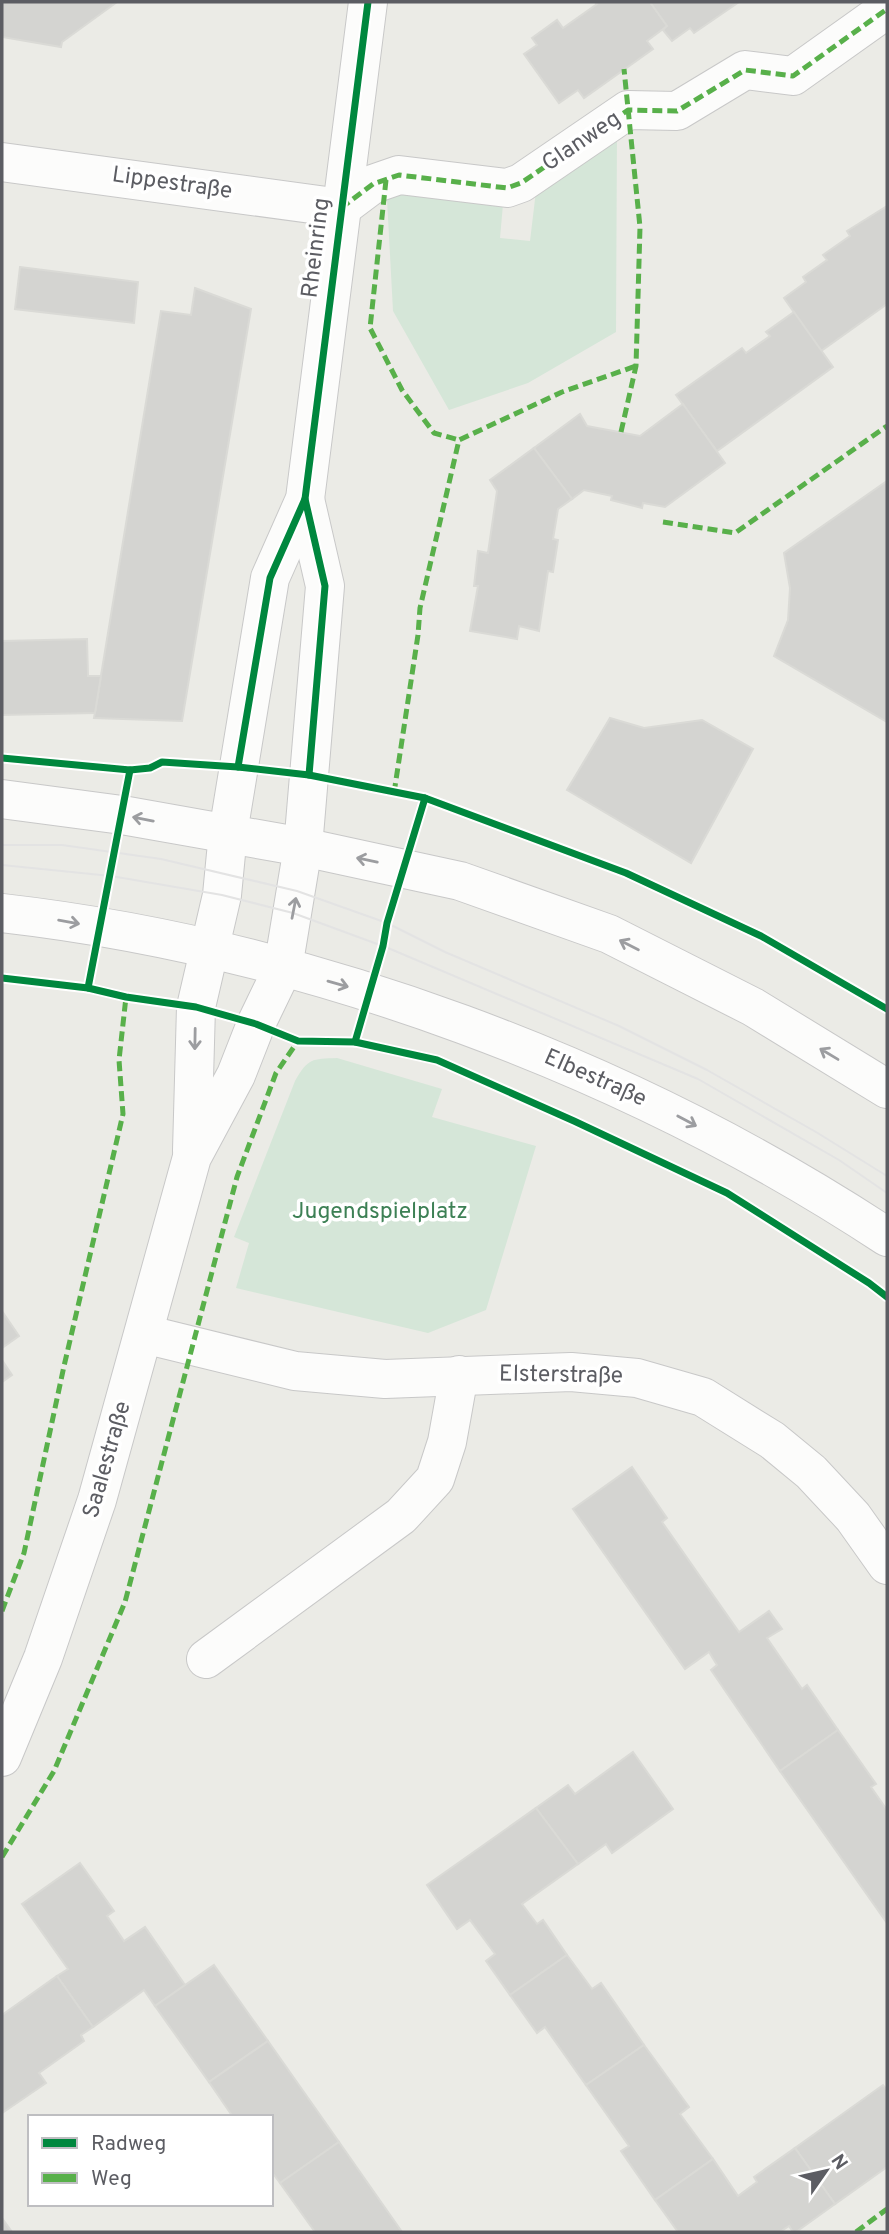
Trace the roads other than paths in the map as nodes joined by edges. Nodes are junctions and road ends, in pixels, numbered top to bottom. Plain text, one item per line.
1 (368, 2) edge
2 (887, 9) edge
3 (2, 162) edge
4 (341, 208) junction
5 (305, 499) junction
6 (2, 799) edge
7 (228, 833) junction
8 (303, 847) junction
9 (2, 913) edge
10 (210, 948) junction
11 (283, 968) junction
12 (887, 1089) edge
13 (192, 1157) junction
14 (887, 1237) edge
15 (144, 1334) junction
16 (459, 1375) junction
17 (887, 1565) edge
18 (205, 1659) dead end
19 (2, 1757) edge

1 - 4 street, Rheinring
2 - 4 street, Glanweg
3 - 4 street, Lippestraße
4 - 5 street, Rheinring
5 - 7 street, Rheinring
5 - 8 street, Rheinring
7 -> 6 street
7 - 8 street
7 - 10 street
11 -> 8 street
12 -> 8 street
9 -> 10 street, Elbestraße
10 - 11 street, Elbestraße
10 -> 13 street, Saalestraße
11 - 13 street, Saalestraße
11 -> 14 street, Elbestraße
13 - 15 street, Saalestraße
15 - 16 street, Elsterstraße
15 - 19 street, Saalestraße
16 - 17 street, Elsterstraße
16 - 18 street

